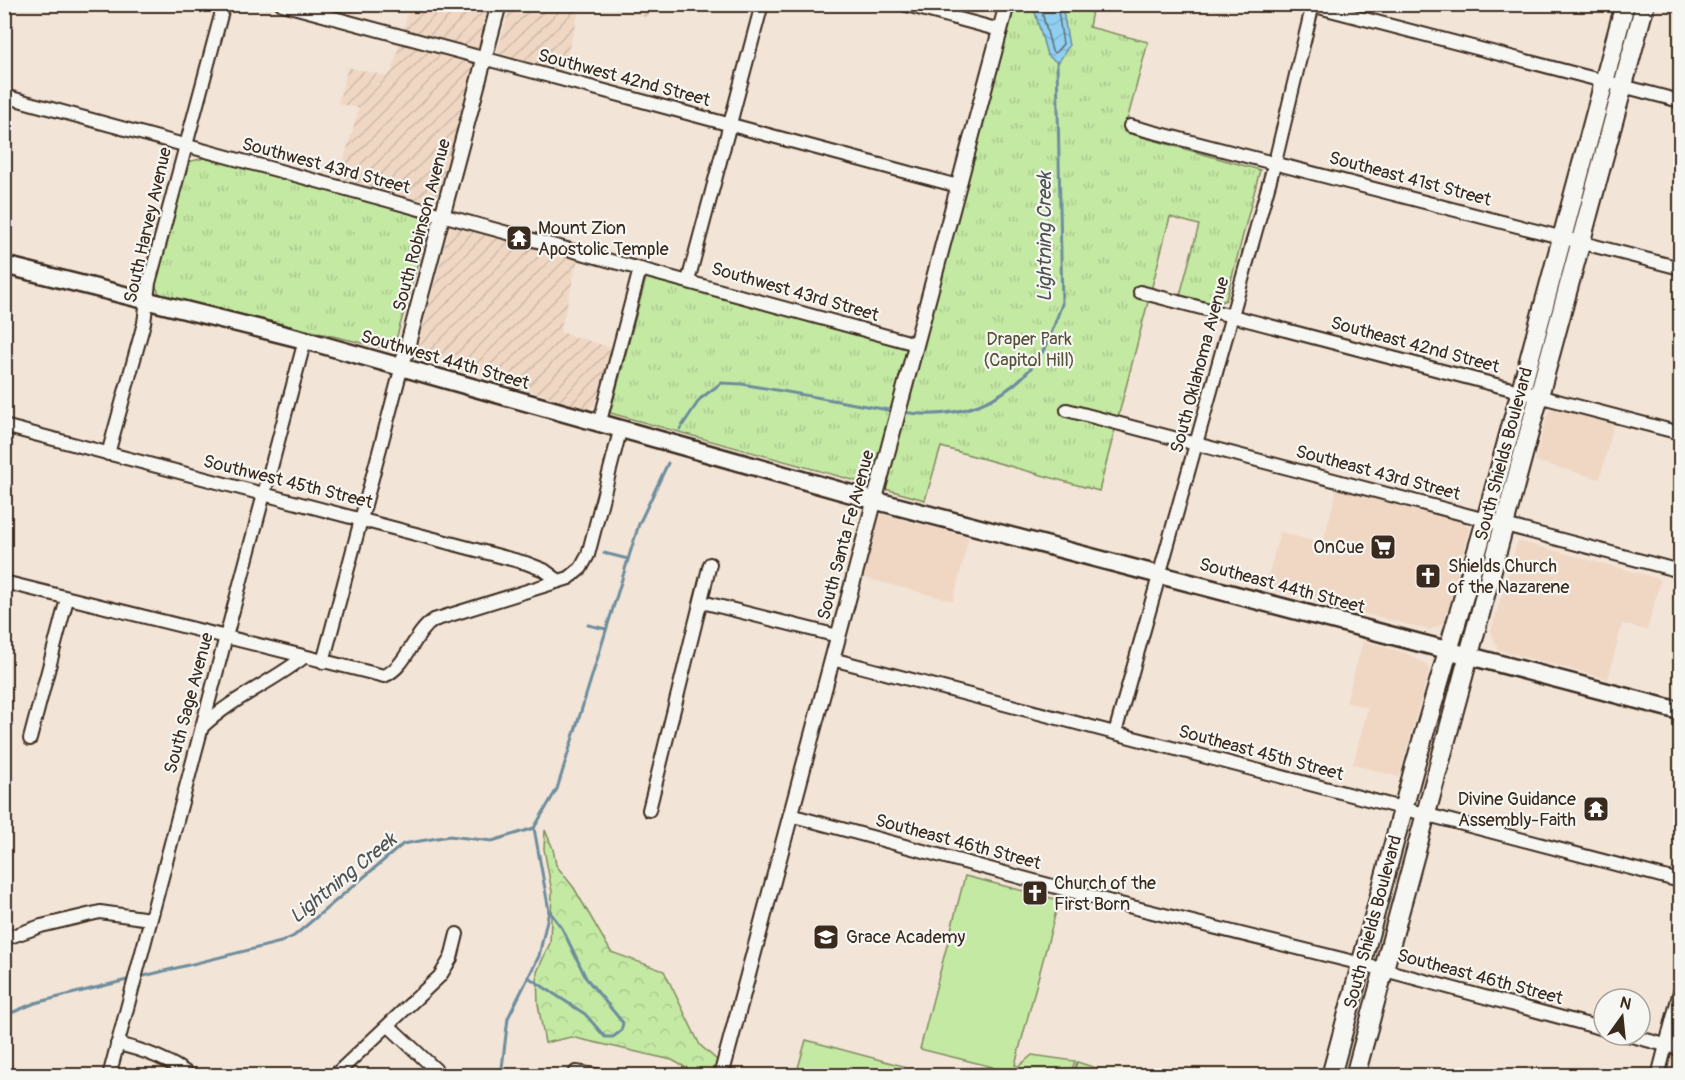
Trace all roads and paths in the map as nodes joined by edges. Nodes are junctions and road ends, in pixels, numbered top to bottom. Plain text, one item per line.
1 (224, 4) edge
2 (282, 4) edge
3 (499, 4) edge
4 (762, 4) edge
5 (903, 4) edge
6 (1007, 4) edge
7 (1625, 4) edge
8 (1645, 4) edge
9 (1311, 5) edge
10 (1000, 30) junction
11 (484, 59) junction
12 (1605, 81) junction
13 (1623, 86) junction
14 (4, 96) edge
15 (1680, 101) edge
16 (729, 125) junction
17 (1130, 126) dead end
18 (185, 147) junction
19 (1275, 162) junction
20 (958, 186) junction
21 (442, 215) junction
22 (1563, 238) junction
23 (1581, 242) junction
24 (4, 265) edge
25 (1680, 268) edge
26 (640, 269) junction
27 (688, 281) junction
28 (1140, 292) dead end
29 (146, 303) junction
30 (1230, 315) junction
31 (305, 340) junction
32 (916, 344) junction
33 (402, 366) junction
34 (1521, 391) junction
35 (1540, 396) junction
36 (1067, 410) dead end
37 (599, 425) junction
38 (4, 426) edge
39 (620, 431) junction
40 (1680, 433) edge
41 (1198, 444) junction
42 (108, 454) junction
43 (263, 495) junction
44 (873, 500) junction
45 (362, 519) junction
46 (1486, 520) junction
47 (1505, 525) junction
48 (710, 564) dead end
49 (1680, 571) edge
50 (1159, 574) junction
51 (559, 581) junction
52 (4, 582) edge
53 (68, 599) junction
54 (702, 602) junction
55 (225, 636) junction
56 (838, 636) junction
57 (1450, 650) junction
58 (1470, 656) junction
59 (304, 657) junction
60 (832, 658) junction
61 (323, 662) junction
62 (1680, 711) edge
63 (201, 728) junction
64 (1115, 733) junction
65 (30, 739) dead end
66 (1404, 809) junction
67 (649, 810) dead end
68 (790, 815) junction
69 (1426, 815) junction
70 (1680, 881) edge
71 (150, 919) junction
72 (458, 934) dead end
73 (4, 939) edge
74 (1362, 964) junction
75 (1384, 970) junction
76 (1680, 991) edge
77 (389, 1026) junction
78 (1592, 1026) edge
79 (1652, 1041) edge
80 (117, 1044) junction
81 (1666, 1045) junction
82 (1680, 1049) edge
83 (436, 1070) dead end
84 (109, 1076) edge
85 (191, 1076) edge
86 (334, 1076) edge
87 (573, 1076) edge
88 (601, 1076) edge
89 (721, 1076) edge
90 (1331, 1076) edge
91 (1355, 1076) edge
92 (1658, 1076) edge

1 - 18 street, South Harvey Avenue
2 - 11 street, Southwest 42nd Street
3 - 11 street, South Robinson Avenue
4 - 16 street
5 - 10 street
6 - 10 street, South Santa Fe Avenue
7 - 12 main road, South Shields Boulevard
8 - 13 main road, South Shields Boulevard
9 - 12 street
9 - 19 street, South Oklahoma Avenue
10 - 20 street, South Santa Fe Avenue
11 - 16 street, Southwest 42nd Street
11 - 21 street, South Robinson Avenue
12 - 13 street
12 - 22 main road, South Shields Boulevard
13 - 15 street
13 - 23 main road, South Shields Boulevard
14 - 18 street, Southwest 43rd Street
16 - 20 street, Southwest 42nd Street
16 - 27 street
17 - 19 street, Southeast 41st Street
18 - 21 street, Southwest 43rd Street
18 - 29 street, South Harvey Avenue
19 - 22 street, Southeast 41st Street
19 - 30 street, South Oklahoma Avenue
20 - 32 street, South Santa Fe Avenue
21 - 26 street, Southwest 43rd Street
21 - 33 street, South Robinson Avenue
22 - 23 street, Southeast 41st Street
22 - 34 main road, South Shields Boulevard
23 - 25 street, Southeast 41st Street
23 - 35 main road, South Shields Boulevard
24 - 29 main road, Southwest 44th Street
26 - 27 street, Southwest 43rd Street
26 - 37 street
27 - 32 street, Southwest 43rd Street
28 - 30 street, Southeast 42nd Street
29 - 31 main road, Southwest 44th Street
29 - 42 street, South Harvey Avenue
30 - 34 street, Southeast 42nd Street
30 - 41 street, South Oklahoma Avenue
31 - 33 main road, Southwest 44th Street
31 - 43 street, South Sage Avenue
32 - 44 street, South Santa Fe Avenue
33 - 37 main road, Southwest 44th Street
33 - 45 street, South Robinson Avenue
34 - 35 street, Southeast 42nd Street
34 - 46 main road, South Shields Boulevard
35 - 40 street, Southeast 42nd Street
35 - 47 main road, South Shields Boulevard
36 - 41 street, Southeast 43rd Street
37 - 39 main road, Southwest 44th Street
38 - 42 street, Southwest 45th Street
39 - 44 main road, Southwest 44th Street
39 - 51 street
41 - 46 street, Southeast 43rd Street
41 - 50 street, South Oklahoma Avenue
42 - 43 street, Southwest 45th Street
43 - 45 street, Southwest 45th Street
43 - 55 street, South Sage Avenue
44 - 50 main road, Southeast 44th Street
44 - 56 street, South Santa Fe Avenue
45 - 51 street, Southwest 45th Street
45 - 61 street, South Robinson Avenue
46 - 47 street, Southeast 43rd Street
46 - 57 main road, South Shields Boulevard
47 - 49 street, Southeast 43rd Street
47 - 58 main road, South Shields Boulevard
48 - 54 street
50 - 57 main road, Southeast 44th Street
50 - 64 street, South Oklahoma Avenue
51 - 61 street
52 - 53 street
53 - 55 street
53 - 65 street
54 - 56 street
54 - 67 street
55 - 59 street
55 - 63 street, South Sage Avenue
56 - 60 street, South Santa Fe Avenue
57 - 58 main road, Southeast 44th Street
57 - 66 main road, South Shields Boulevard
58 - 62 main road, Southeast 44th Street
58 - 69 main road, South Shields Boulevard
59 - 61 street
59 - 63 street
60 - 64 street, Southeast 45th Street
60 - 68 street, South Santa Fe Avenue
63 - 71 street, South Sage Avenue
64 - 66 street, Southeast 45th Street
66 - 69 street, Southeast 45th Street
66 - 74 main road, South Shields Boulevard
68 - 74 street, Southeast 46th Street
68 - 89 street, South Santa Fe Avenue
69 - 70 street, Southeast 45th Street
69 - 75 main road, South Shields Boulevard
71 - 73 street
71 - 80 street, South Sage Avenue
72 - 77 street
74 - 75 street, Southeast 46th Street
74 - 90 main road, South Shields Boulevard
75 - 78 street, Southeast 46th Street
75 - 91 main road, South Shields Boulevard
76 - 81 street
77 - 83 street
77 - 86 street
79 - 81 street
80 - 84 street, South Sage Avenue
80 - 85 street
81 - 82 street
81 - 92 street
87 - 88 street

